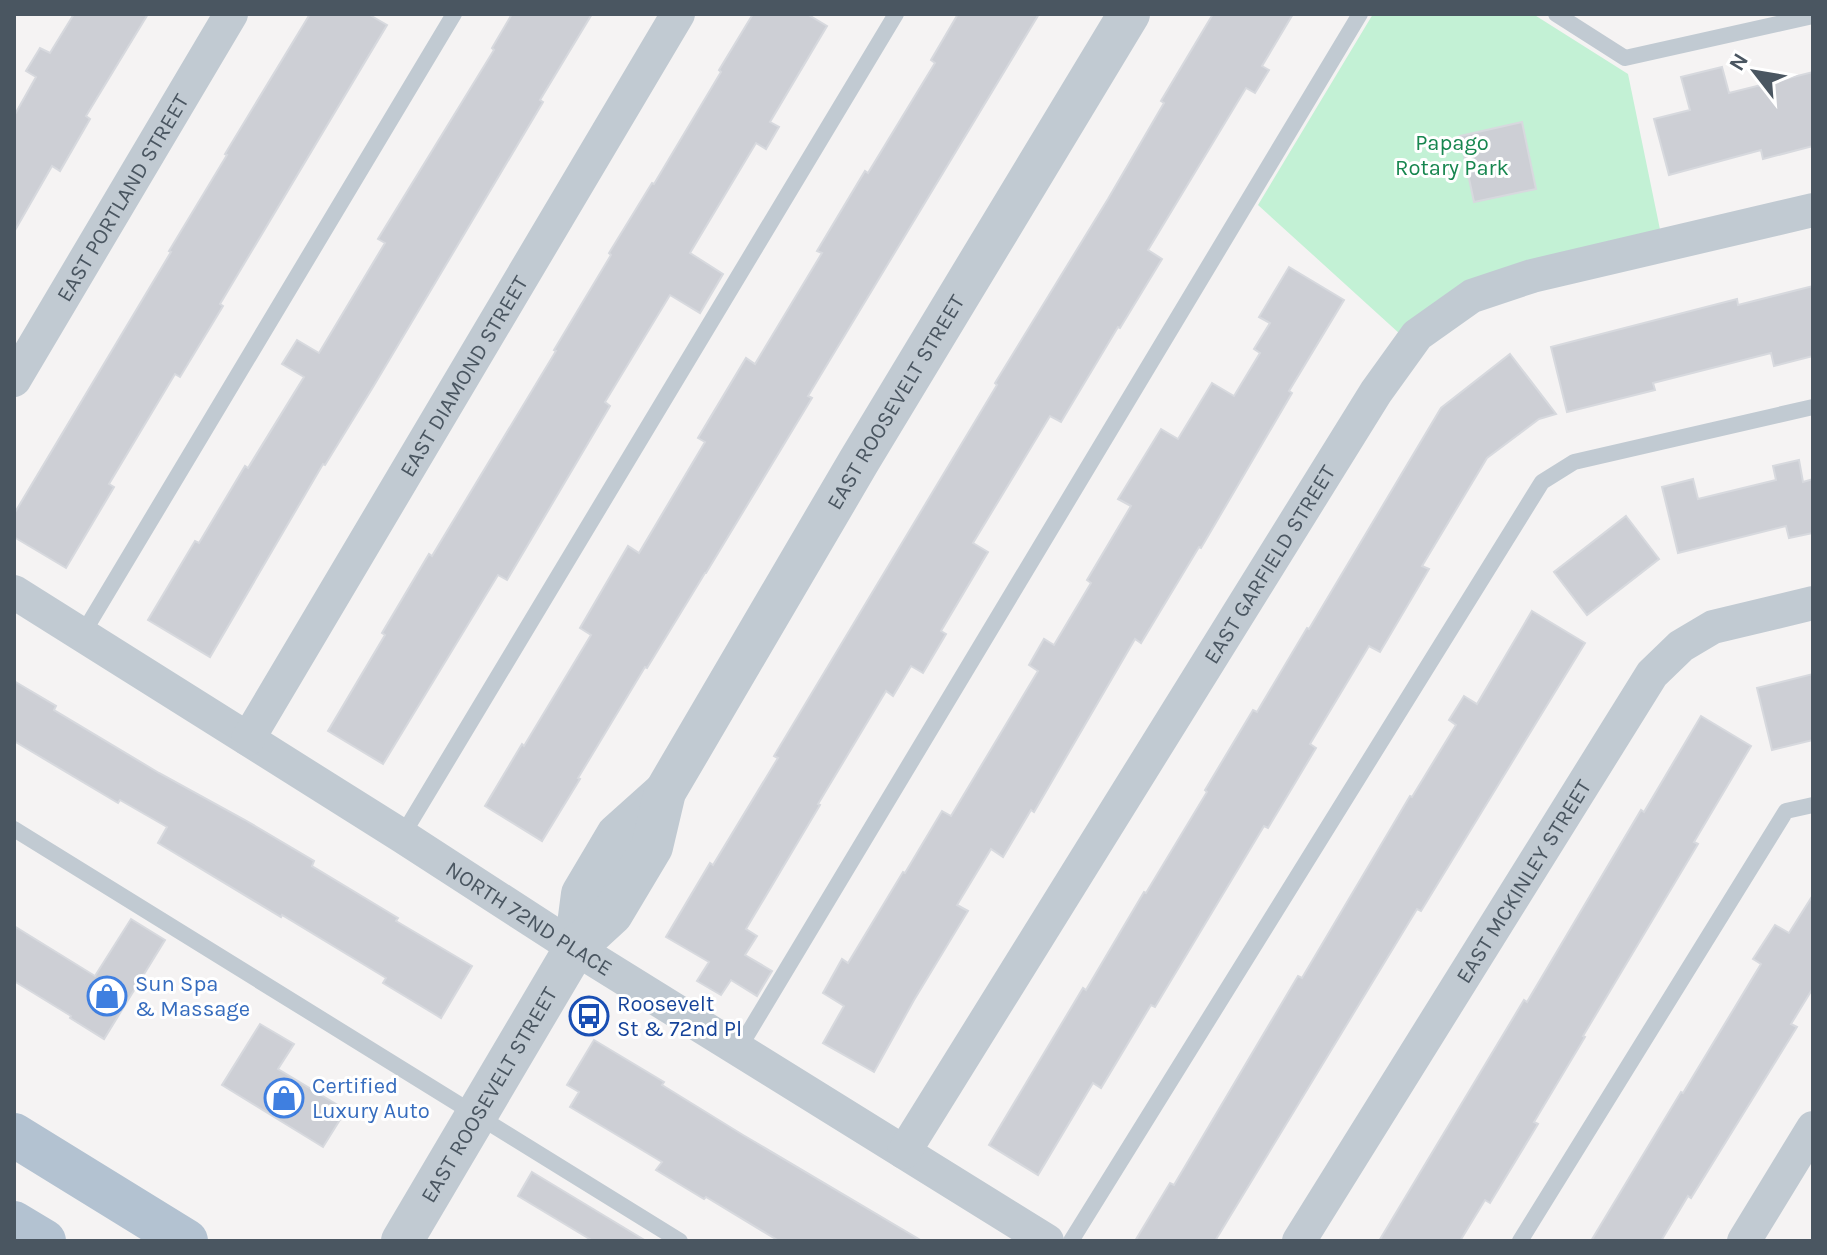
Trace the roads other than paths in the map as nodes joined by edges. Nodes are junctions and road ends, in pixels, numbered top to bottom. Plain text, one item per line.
1 (231, 14) edge
2 (454, 14) edge
3 (678, 14) edge
4 (896, 14) edge
5 (1129, 14) edge
6 (1360, 14) edge
7 (1556, 14) edge
8 (1813, 16) edge
9 (1813, 210) edge
10 (14, 380) edge
11 (1813, 407) edge
12 (14, 592) edge
13 (1813, 603) edge
14 (82, 635) junction
15 (248, 739) junction
16 (1813, 805) edge
17 (14, 829) edge
18 (402, 836) junction
19 (575, 948) junction
20 (738, 1050) junction
21 (477, 1115) junction
22 (1813, 1128) edge
23 (14, 1135) edge
24 (904, 1152) junction
25 (14, 1223) edge
26 (44, 1241) edge
27 (186, 1241) edge
28 (402, 1241) edge
29 (680, 1241) edge
30 (1047, 1241) edge
31 (1071, 1241) edge
32 (1299, 1241) edge
33 (1520, 1241) edge
34 (1744, 1241) edge

1 - 10 street, EAST PORTLAND STREET
2 - 14 lane
3 - 15 street, EAST DIAMOND STREET
4 - 18 lane
5 - 19 street, EAST ROOSEVELT STREET
6 - 20 lane
7 - 8 lane
9 - 24 street, EAST GARFIELD STREET
11 - 31 lane
12 - 14 street, NORTH 72ND PLACE
13 - 32 street, EAST MCKINLEY STREET
14 - 15 street, NORTH 72ND PLACE
15 - 18 street, NORTH 72ND PLACE
16 - 33 lane
17 - 21 lane
18 - 19 street, NORTH 72ND PLACE
19 - 20 street, NORTH 72ND PLACE
19 - 21 street, EAST ROOSEVELT STREET
20 - 24 street, NORTH 72ND PLACE
21 - 28 street, EAST ROOSEVELT STREET
21 - 29 lane
22 - 34 street
23 - 27 main road
24 - 30 street, NORTH 72ND PLACE
25 - 26 main road

